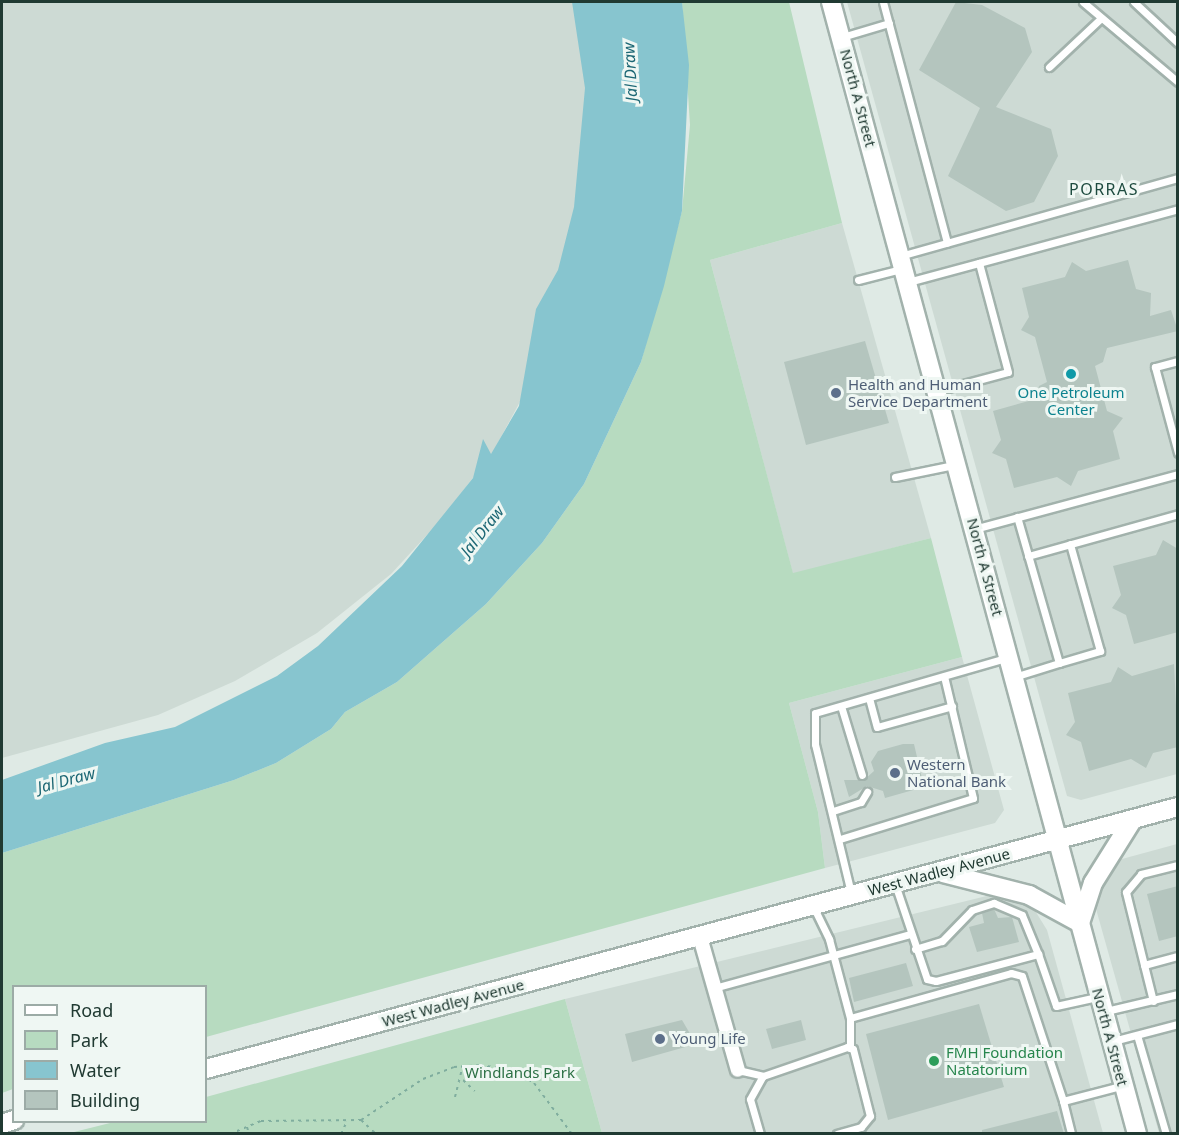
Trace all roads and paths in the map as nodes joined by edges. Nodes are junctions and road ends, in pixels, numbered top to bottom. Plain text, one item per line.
1 (831, 2) edge
2 (883, 2) edge
3 (1083, 2) edge
4 (1134, 2) edge
5 (1099, 20) junction
6 (889, 23) junction
7 (842, 37) junction
8 (1178, 42) edge
9 (1048, 67) dead end
10 (1178, 82) edge
11 (1178, 178) edge
12 (1178, 209) edge
13 (947, 243) junction
14 (979, 263) junction
15 (904, 269) junction
16 (858, 280) dead end
17 (1178, 361) edge
18 (937, 391) junction
19 (1178, 453) edge
20 (957, 464) junction
21 (1178, 474) edge
22 (895, 477) dead end
23 (1178, 514) edge
24 (1017, 517) junction
25 (975, 529) junction
26 (1070, 544) junction
27 (1028, 556) junction
28 (1009, 657) junction
29 (1059, 663) junction
30 (944, 676) junction
31 (1014, 677) junction
32 (869, 698) junction
33 (841, 706) junction
34 (952, 706) junction
35 (862, 775) dead end
36 (867, 792) dead end
37 (1178, 807) edge
38 (833, 811) junction
39 (1132, 819) junction
40 (840, 839) junction
41 (1057, 840) junction
42 (1178, 865) edge
43 (939, 872) junction
44 (895, 884) junction
45 (852, 896) junction
46 (813, 906) junction
47 (1080, 923) junction
48 (910, 934) junction
49 (700, 937) junction
50 (915, 949) junction
51 (1038, 954) junction
52 (833, 956) junction
53 (1178, 956) edge
54 (1144, 965) junction
55 (714, 988) junction
56 (1178, 993) edge
57 (1153, 1000) junction
58 (1101, 1004) junction
59 (850, 1017) junction
60 (1178, 1024) edge
61 (1137, 1035) junction
62 (1112, 1042) junction
63 (850, 1048) junction
64 (463, 1066) junction
65 (207, 1069) edge
66 (738, 1070) joint
67 (763, 1076) junction
68 (463, 1080) junction
69 (1124, 1086) junction
70 (476, 1091) dead end
71 (455, 1097) dead end
72 (1063, 1101) junction
73 (361, 1120) junction
74 (347, 1121) junction
75 (247, 1127) junction
76 (230, 1134) edge
77 (249, 1134) edge
78 (340, 1134) edge
79 (376, 1134) edge
80 (572, 1134) edge
81 (760, 1134) edge
82 (837, 1134) edge
83 (1071, 1134) edge
84 (1137, 1134) edge
85 (1166, 1134) edge

1 - 7 main road, North A Street
2 - 6 lane
3 - 5 lane
4 - 8 lane
5 - 9 lane
5 - 10 lane
6 - 7 lane
6 - 13 lane
7 - 15 main road, North A Street
11 - 13 lane
12 - 14 lane
13 - 15 lane
14 - 15 lane
14 - 18 lane
15 - 16 lane
15 - 18 main road, North A Street
17 - 19 lane
18 - 20 main road, North A Street
20 - 22 lane
20 - 25 main road, North A Street
21 - 24 lane
23 - 26 lane
24 - 25 lane
24 - 27 lane
25 - 28 main road, North A Street
26 - 27 lane
26 - 29 lane
27 - 29 lane
28 - 30 lane
28 - 31 main road, North A Street
29 - 31 lane
30 - 32 lane
30 - 34 lane
31 - 41 main road, North A Street
32 - 33 lane
32 - 34 lane
33 - 35 lane
33 - 38 lane
34 - 40 lane
36 - 38 lane
37 - 39 main road, West Wadley Avenue
38 - 40 lane
39 - 41 main road, West Wadley Avenue
39 - 47 main road
40 - 45 lane
41 - 43 main road, West Wadley Avenue
41 - 47 main road, North A Street
42 - 54 lane
43 - 44 main road, West Wadley Avenue
43 - 47 main road
44 - 45 main road, West Wadley Avenue
44 - 48 lane
45 - 46 main road, West Wadley Avenue
46 - 49 main road, West Wadley Avenue
46 - 52 lane
47 - 58 main road, North A Street
48 - 50 lane
48 - 52 lane
49 - 55 street
49 - 65 main road, West Wadley Avenue
50 - 51 lane
50 - 51 lane
51 - 58 lane
52 - 55 lane
52 - 59 lane
53 - 54 lane
54 - 57 lane
55 - 66 street
56 - 57 lane
57 - 58 lane
58 - 62 main road, North A Street
59 - 63 lane
59 - 72 lane
60 - 61 lane
61 - 62 lane
61 - 85 lane
62 - 69 main road, North A Street
63 - 67 lane
63 - 82 lane
64 - 68 path
64 - 73 path
64 - 80 path
66 - 67 lane
67 - 81 lane
68 - 70 path
68 - 71 path
69 - 72 lane
69 - 84 main road, North A Street
72 - 83 lane
73 - 74 path
73 - 79 path
74 - 75 path
74 - 78 path
75 - 76 path
75 - 77 path

